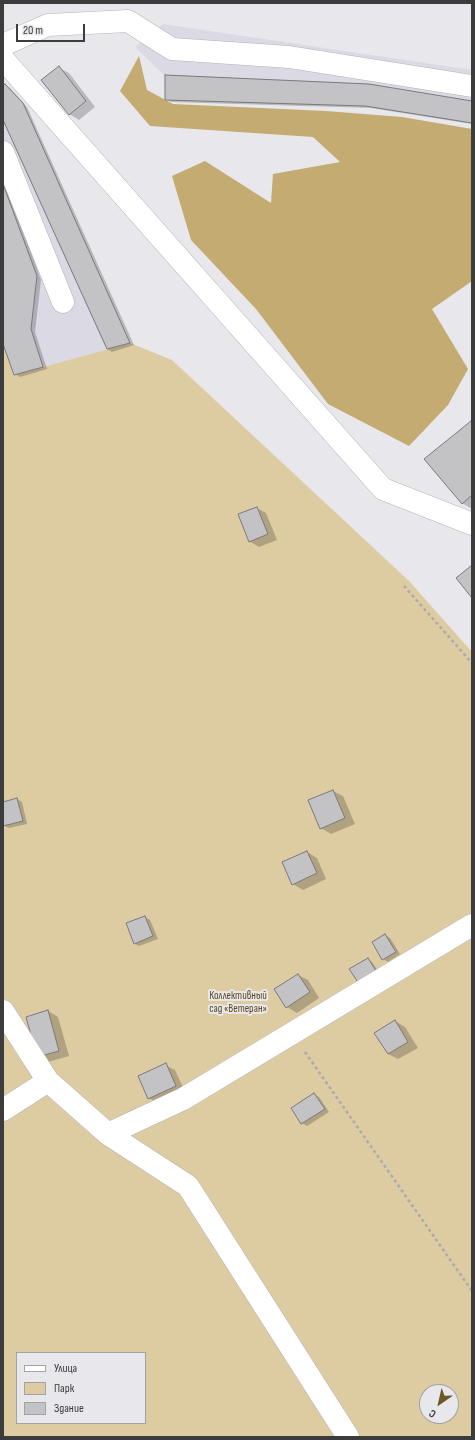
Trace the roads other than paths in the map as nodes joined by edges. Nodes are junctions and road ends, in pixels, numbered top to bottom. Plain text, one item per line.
1 (3, 45) edge
2 (3, 59) edge
3 (472, 86) edge
4 (3, 152) edge
5 (63, 302) dead end
6 (472, 524) edge
7 (472, 925) edge
8 (3, 1011) edge
9 (48, 1081) junction
10 (3, 1110) edge
11 (108, 1134) junction
12 (348, 1437) edge

1 - 3 lane
2 - 6 lane
4 - 5 lane
7 - 11 lane
8 - 9 lane
9 - 10 lane
9 - 11 lane
11 - 12 lane

